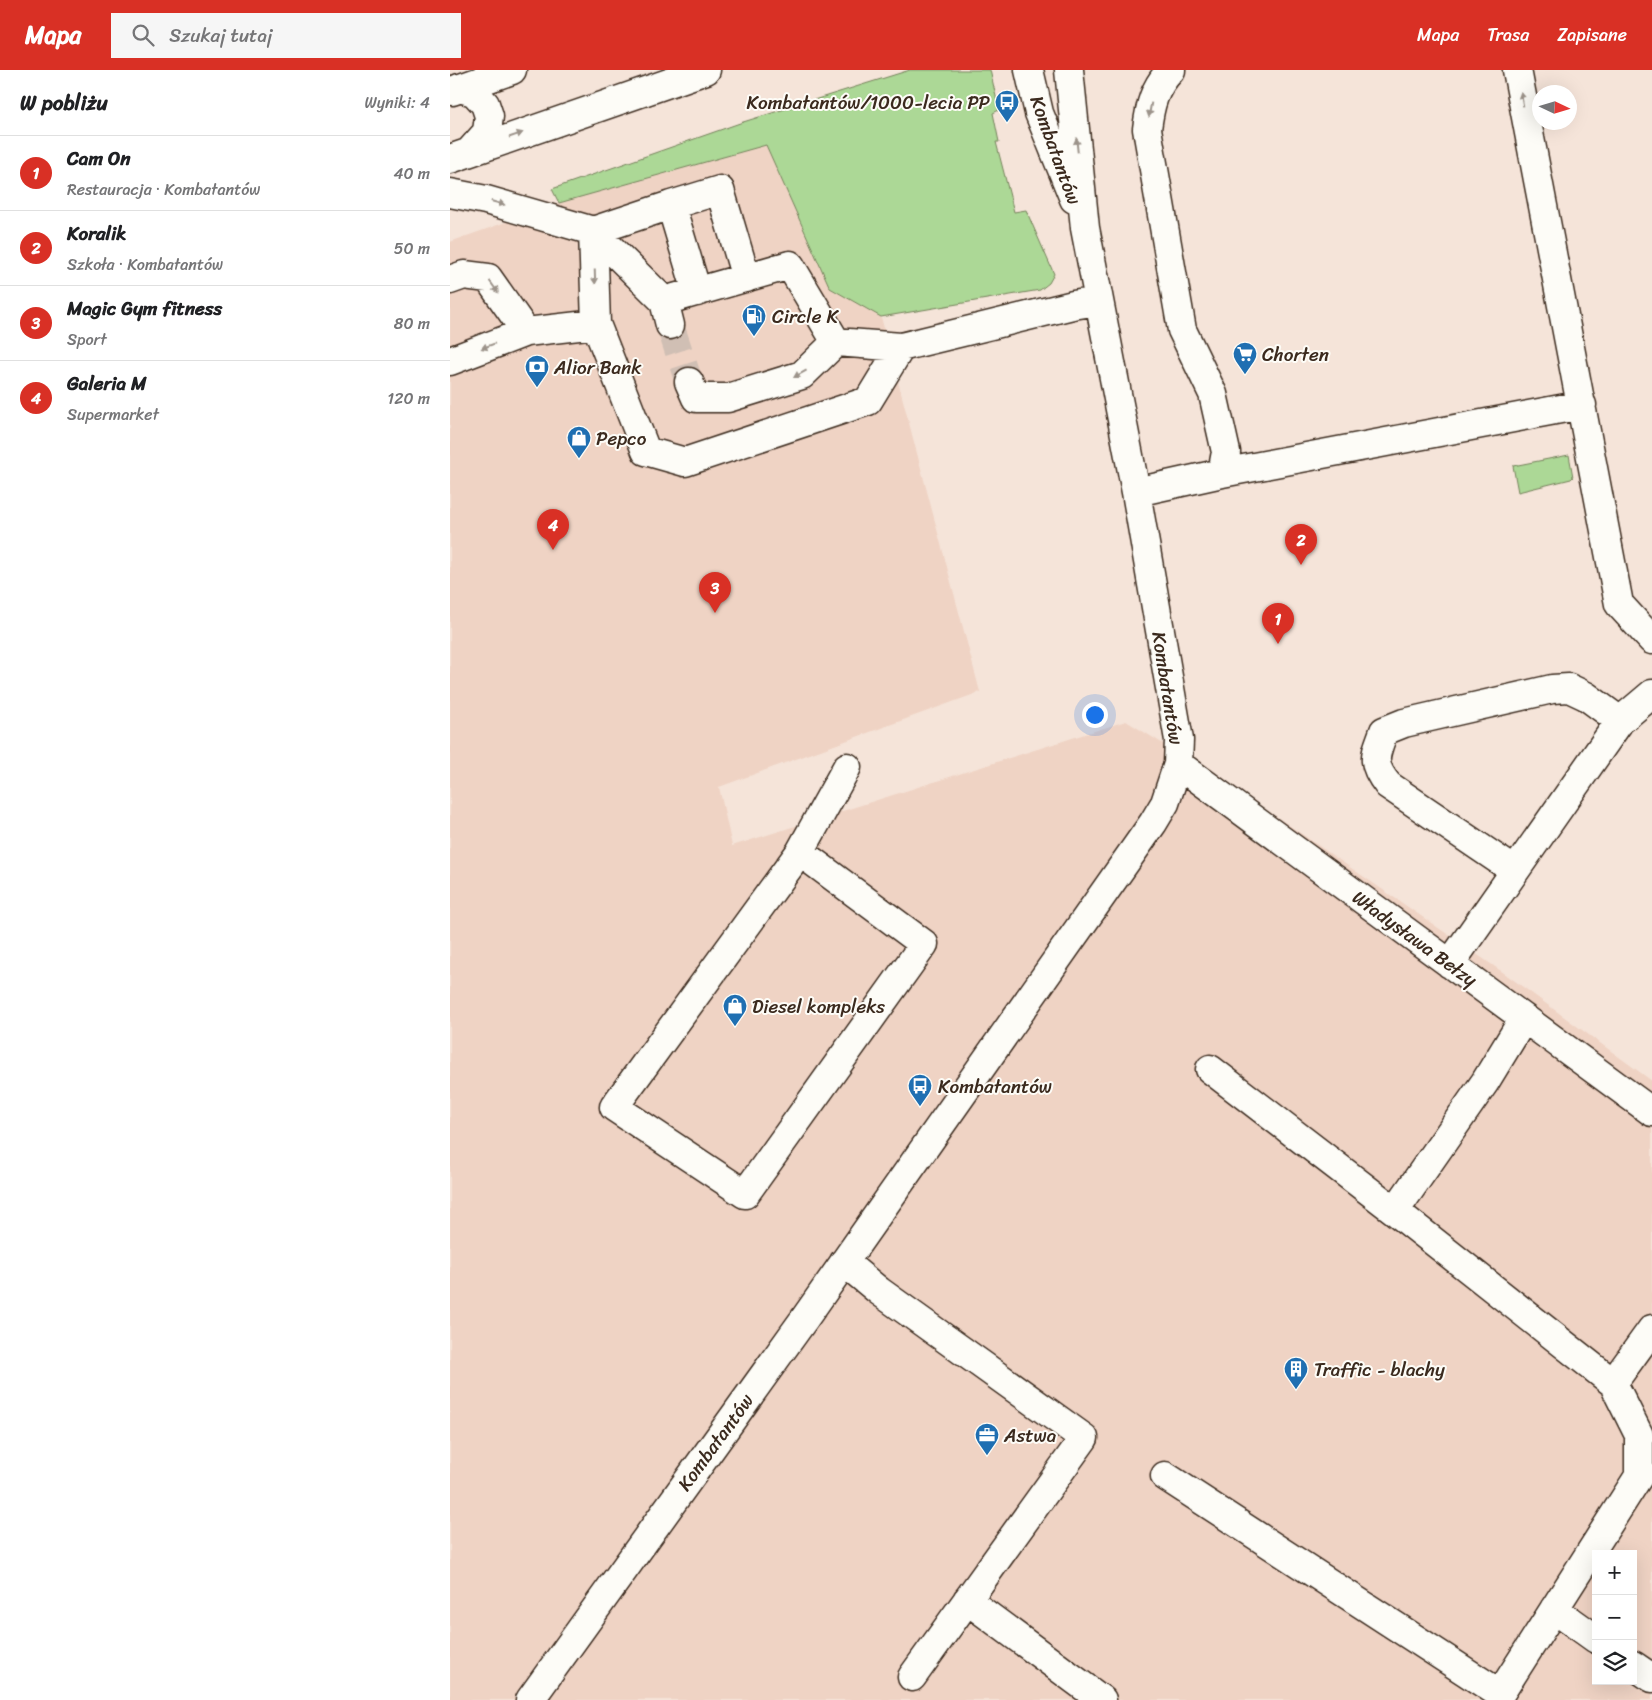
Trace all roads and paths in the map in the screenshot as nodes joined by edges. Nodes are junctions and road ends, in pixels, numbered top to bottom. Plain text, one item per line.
1 (512, 70) edge
2 (706, 70) edge
3 (1029, 70) edge
4 (1069, 70) edge
5 (1171, 70) edge
6 (1516, 70) edge
7 (455, 90) edge
8 (460, 155) edge
9 (450, 193) edge
10 (671, 205) junction
11 (1085, 228) junction
12 (593, 231) junction
13 (746, 278) junction
14 (450, 280) edge
15 (697, 292) junction
16 (1098, 301) junction
17 (596, 324) junction
18 (526, 332) junction
19 (836, 342) junction
20 (902, 347) junction
21 (450, 361) edge
22 (689, 382) tunnel mouth
23 (1582, 405) junction
24 (1222, 473) junction
25 (1136, 492) junction
26 (1652, 640) edge
27 (1652, 694) edge
28 (1620, 721) junction
29 (1178, 764) junction
30 (847, 767) dead end
31 (800, 852) junction
32 (1515, 871) junction
33 (1450, 964) junction
34 (1524, 1018) junction
35 (1210, 1069) dead end
36 (1652, 1112) edge
37 (1396, 1210) junction
38 (844, 1262) junction
39 (1652, 1329) edge
40 (1613, 1382) junction
41 (1165, 1476) dead end
42 (967, 1600) junction
43 (1554, 1609) junction
44 (1592, 1636) edge
45 (1637, 1668) edge
46 (912, 1676) dead end
47 (1652, 1678) edge
48 (530, 1700) edge
49 (1102, 1700) edge

1 - 7 street
8 -> 2 street
3 - 11 street, Kombatantów
11 -> 4 street, Kombatantów
5 -> 24 street
23 -> 6 street
7 - 8 street
9 -> 12 street
10 - 12 street
10 - 13 street
10 - 15 street
11 - 16 street, Kombatantów
12 - 15 street
12 -> 17 street
13 - 15 street
13 - 19 street
14 -> 18 street
16 - 20 street
16 - 25 street, Kombatantów
17 - 18 street
17 - 20 street
18 -> 21 street
19 - 20 street
19 -> 22 street
23 - 24 street
23 - 26 street
24 - 25 street
25 - 29 street, Kombatantów
27 - 28 street
28 - 32 street
28 - 32 street
29 - 33 street, Władysława Bełzy
29 - 38 street, Kombatantów
30 - 31 street
31 - 31 street
32 - 33 street
33 - 34 street, Władysława Bełzy
34 - 36 street, Władysława Bełzy
34 - 37 street
35 - 37 street
37 - 40 street
38 - 42 street
38 - 48 street, Kombatantów
39 - 40 street
40 - 43 street
41 - 43 street
42 - 46 street
42 - 49 street
43 - 44 street
45 - 47 street

